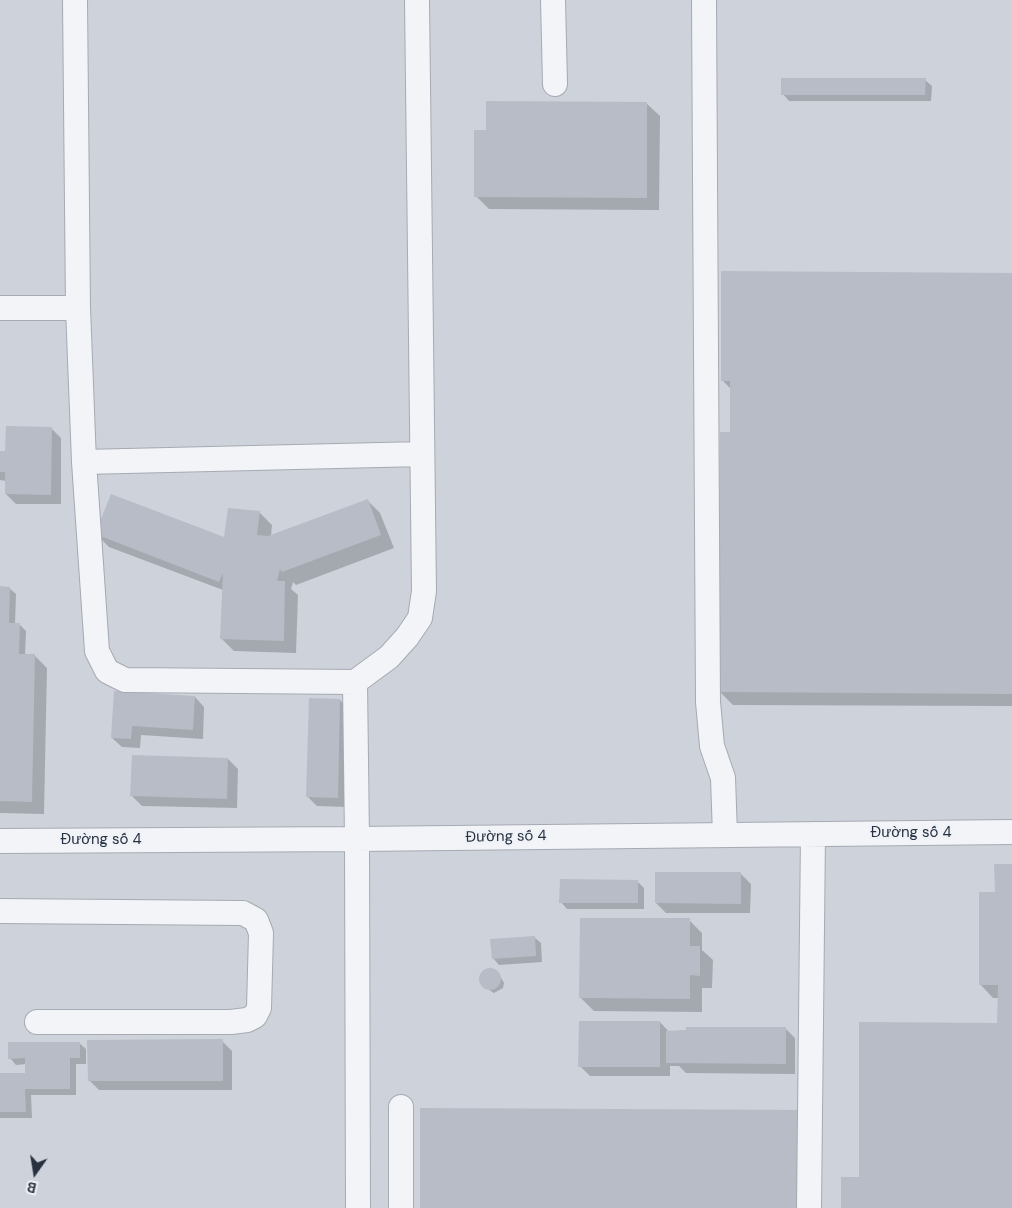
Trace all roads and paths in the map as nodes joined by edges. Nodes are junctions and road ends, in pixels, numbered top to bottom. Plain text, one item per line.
1 (74, 0) edge
2 (417, 0) edge
3 (553, 0) edge
4 (704, 0) edge
5 (555, 84) dead end
6 (0, 308) edge
7 (78, 308) junction
8 (422, 454) junction
9 (84, 462) junction
10 (355, 682) junction
11 (1012, 832) edge
12 (813, 834) junction
13 (725, 835) junction
14 (357, 839) junction
15 (0, 841) edge
16 (0, 911) edge
17 (37, 1022) dead end
18 (401, 1107) dead end
19 (358, 1208) edge
20 (401, 1208) edge
21 (809, 1208) edge

1 - 7 street
2 - 8 street
3 - 5 street
4 - 13 street
6 - 7 street
7 - 9 street
8 - 9 street
8 - 10 street
9 - 10 street
10 - 14 street
11 - 12 street, Đường số 4
12 - 13 street, Đường số 4
12 - 21 street
13 - 14 street, Đường số 4
14 - 15 street, Đường số 4
14 - 19 street
16 - 17 street
18 - 20 street

